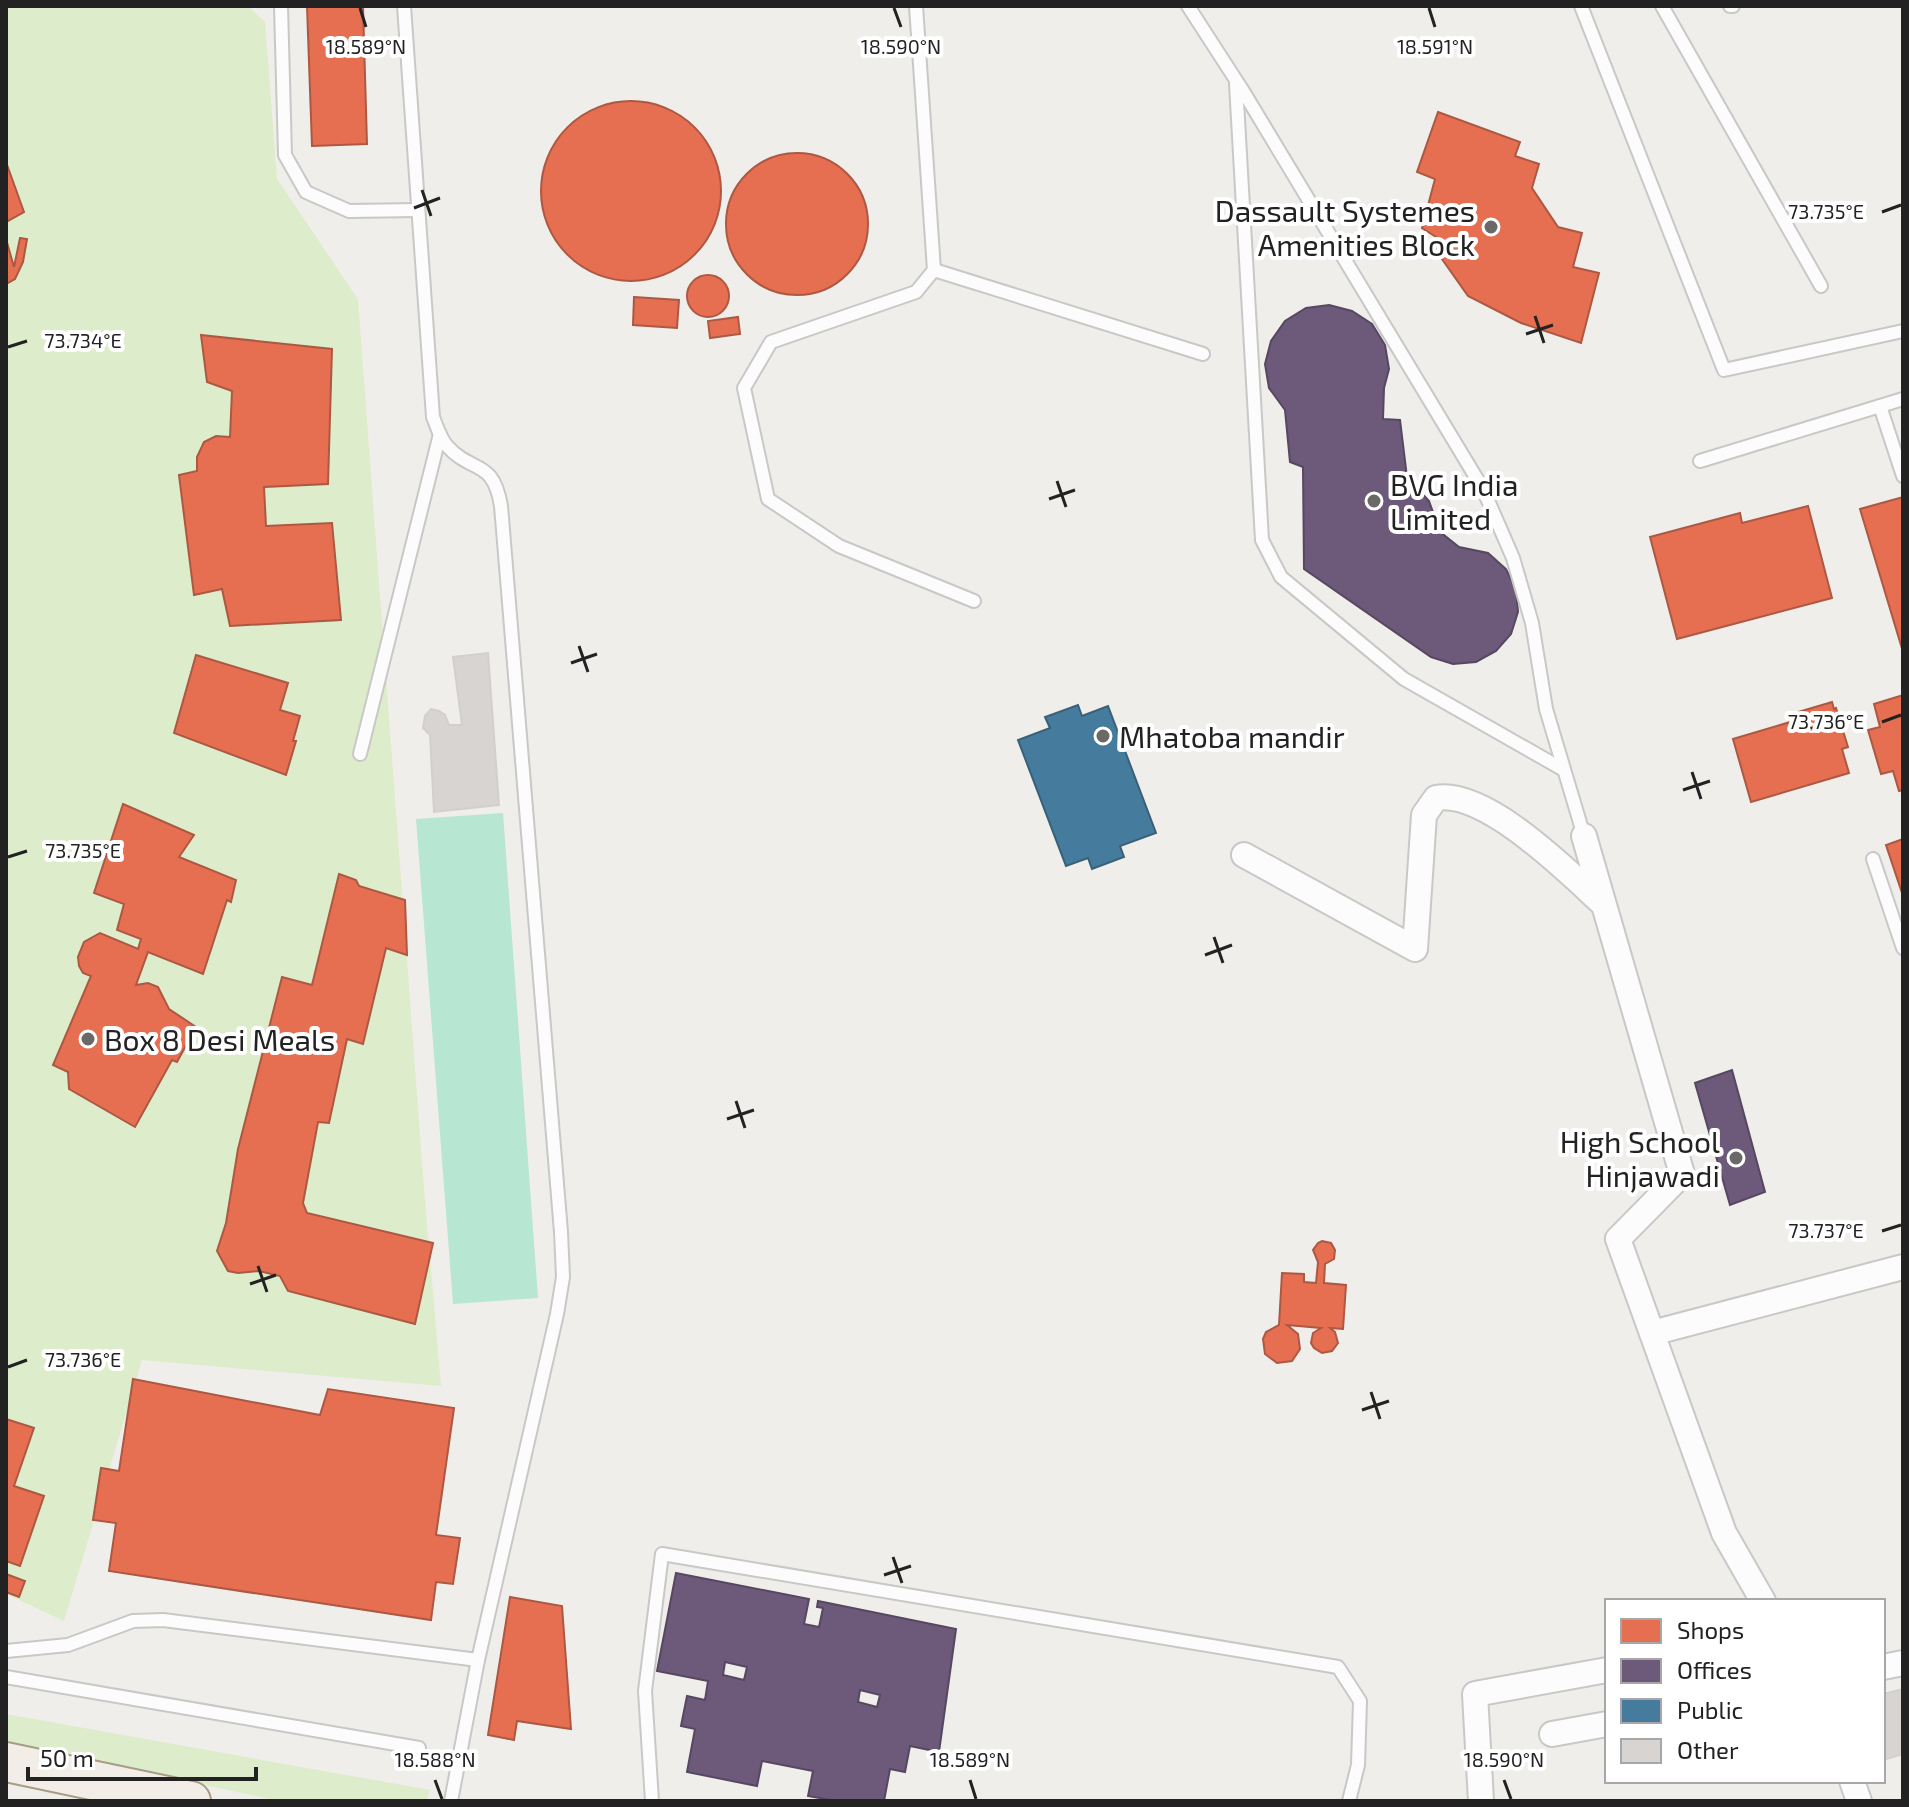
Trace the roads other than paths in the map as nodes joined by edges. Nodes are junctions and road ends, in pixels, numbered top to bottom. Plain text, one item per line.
1 (281, 6) edge
2 (916, 6) edge
3 (1188, 6) edge
4 (1581, 6) edge
5 (1662, 6) edge
6 (409, 7) edge
7 (1236, 81) junction
8 (418, 210) junction
9 (934, 270) junction
10 (1821, 286) dead end
11 (1903, 331) edge
12 (1203, 354) dead end
13 (1903, 399) edge
14 (1880, 406) junction
15 (440, 434) junction
16 (1700, 461) dead end
17 (1903, 476) edge
18 (974, 601) dead end
19 (360, 754) dead end
20 (1564, 770) junction
21 (1584, 836) joint
22 (1244, 855) dead end
23 (1873, 859) dead end
24 (1603, 903) junction
25 (1903, 948) edge
26 (1903, 1267) edge
27 (1652, 1333) junction
28 (1762, 1599) edge
29 (6, 1651) edge
30 (478, 1660) junction
31 (1605, 1670) edge
32 (6, 1677) edge
33 (1605, 1724) edge
34 (1552, 1734) dead end
35 (419, 1748) dead end
36 (6, 1762) edge
37 (653, 1800) edge
38 (191, 1801) edge
39 (451, 1801) edge
40 (1349, 1801) edge
41 (1481, 1801) edge

1 - 8 lane
2 - 9 lane
3 - 7 lane
4 - 11 lane
5 - 10 lane
6 - 8 lane
7 - 20 lane
7 - 20 lane
8 - 15 lane
9 - 12 lane
9 - 18 lane
13 - 14 lane
14 - 16 lane
14 - 17 lane
15 - 19 lane
15 - 30 lane
20 - 21 lane
21 - 24 street
22 - 24 street
23 - 25 lane
24 - 27 street
26 - 27 street
27 - 28 street
29 - 30 lane
30 - 39 lane
31 - 41 street
32 - 35 lane
33 - 34 street
36 - 38 main road
37 - 40 lane

